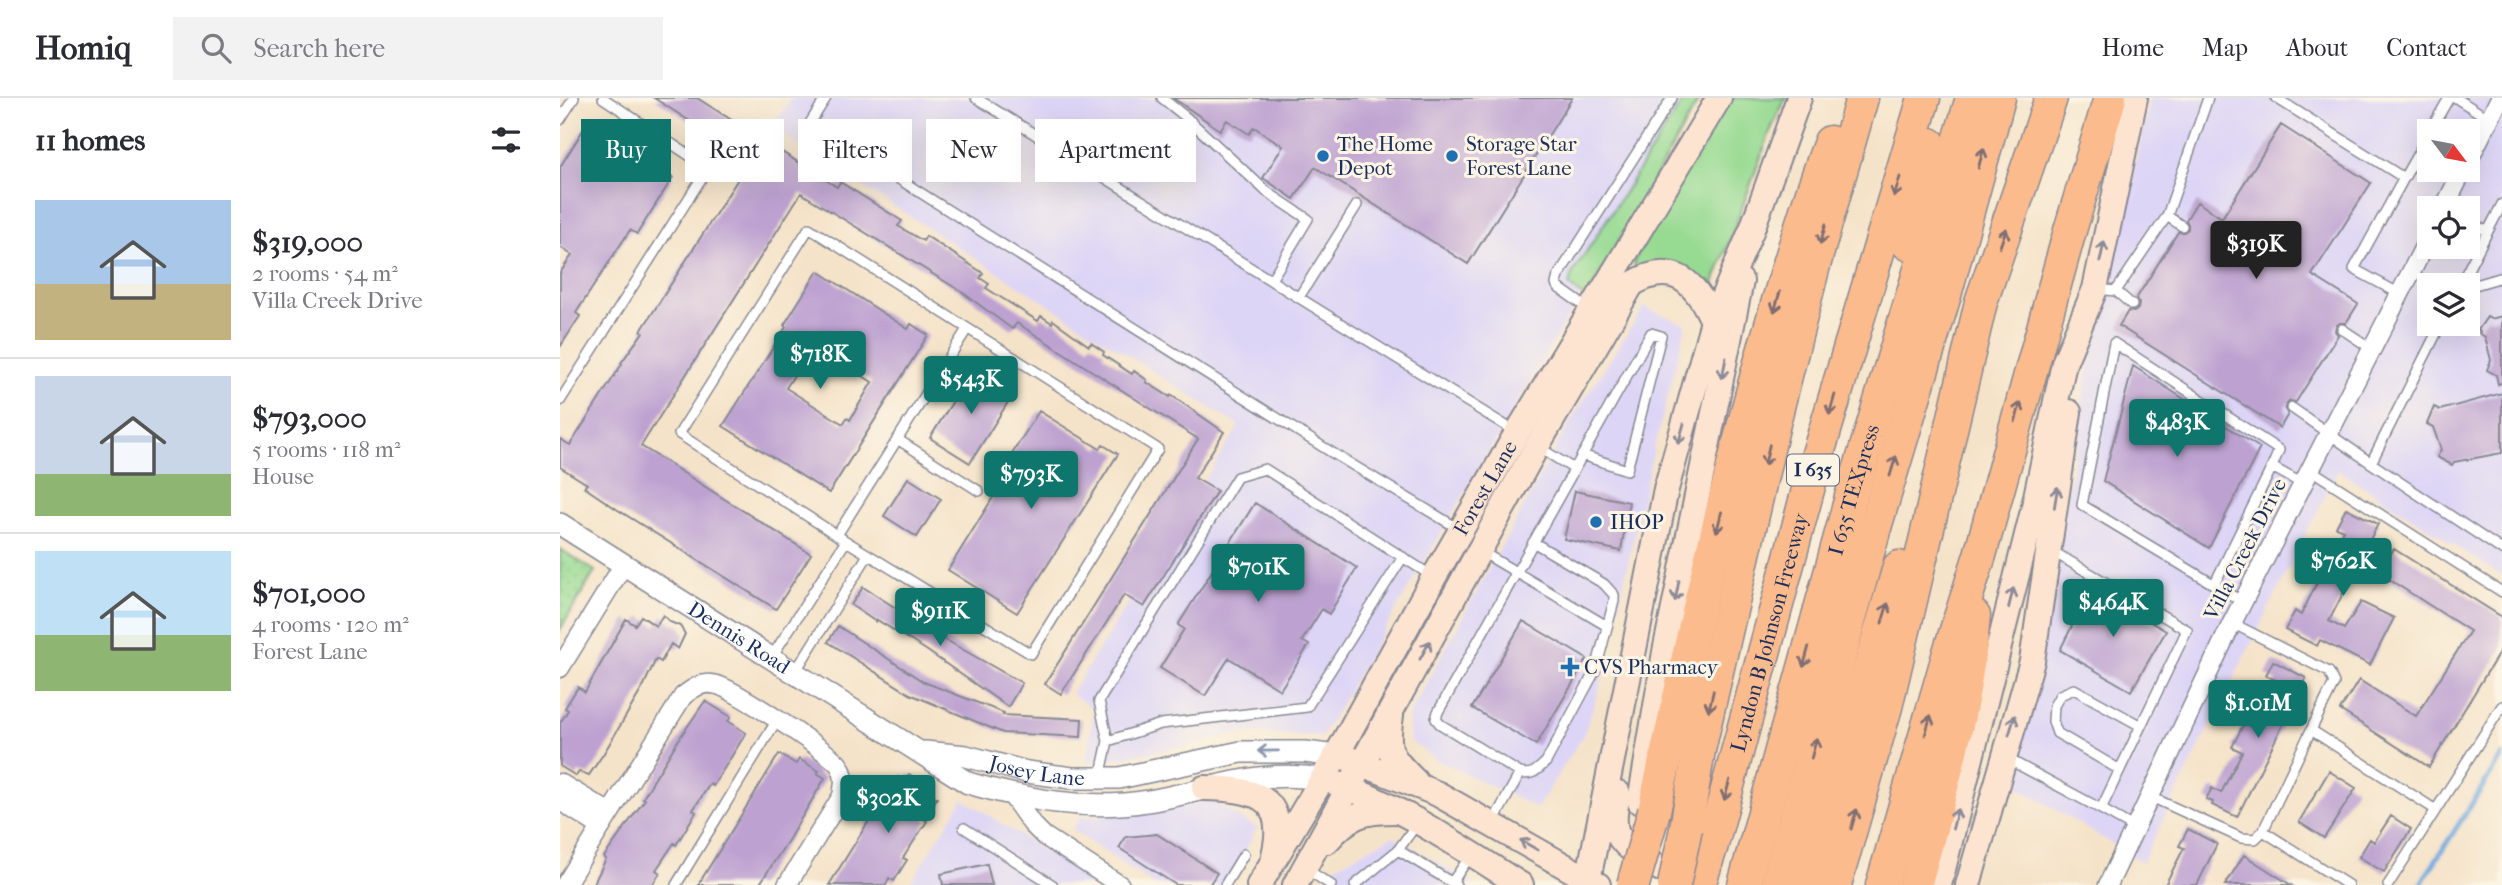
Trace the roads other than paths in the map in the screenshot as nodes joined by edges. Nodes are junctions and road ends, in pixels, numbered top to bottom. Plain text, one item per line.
1 (574, 98) edge
2 (603, 98) edge
3 (826, 98) edge
4 (976, 98) edge
5 (1162, 98) edge
6 (1672, 98) edge
7 (1719, 98) edge
8 (1799, 98) edge
9 (1846, 98) edge
10 (1862, 98) edge
11 (1924, 98) edge
12 (1940, 98) edge
13 (1972, 98) edge
14 (1999, 98) edge
15 (2037, 98) edge
16 (2052, 98) edge
17 (2110, 98) edge
18 (2136, 98) edge
19 (2208, 98) edge
20 (2276, 98) edge
21 (2449, 98) edge
22 (2456, 98) edge
23 (2500, 98) edge
24 (2437, 119) edge
25 (2489, 119) junction
26 (560, 120) edge
27 (2480, 137) edge
28 (2417, 155) edge
29 (2404, 178) junction
30 (2502, 204) edge
31 (1357, 205) dead end
32 (2167, 216) junction
33 (2182, 226) dead end
34 (2480, 228) edge
35 (1752, 229) junction
36 (2487, 231) junction
37 (2418, 259) edge
38 (2466, 273) edge
39 (2502, 277) edge
40 (1272, 280) junction
41 (2480, 283) edge
42 (2105, 290) junction
43 (2400, 294) junction
44 (1945, 295) junction
45 (1299, 297) junction
46 (1981, 302) junction
47 (2132, 305) dead end
48 (1600, 317) junction
49 (1713, 321) junction
50 (967, 328) junction
51 (2342, 329) dead end
52 (2435, 336) edge
53 (2372, 349) junction
54 (2064, 363) junction
55 (560, 401) edge
56 (2292, 408) dead end
57 (2330, 433) junction
58 (898, 439) junction
59 (1527, 439) junction
60 (1583, 455) junction
61 (2371, 463) junction
62 (2272, 467) junction
63 (1574, 469) junction
64 (2307, 477) junction
65 (979, 491) dead end
66 (1851, 496) junction
67 (560, 524) edge
68 (1460, 530) junction
69 (837, 536) junction
70 (846, 541) junction
71 (1533, 542) junction
72 (2048, 549) junction
73 (2502, 550) edge
74 (1480, 551) junction
75 (869, 555) junction
76 (1980, 555) junction
77 (1403, 557) junction
78 (624, 564) junction
79 (1516, 572) junction
80 (1434, 577) junction
81 (2214, 585) junction
82 (2502, 592) edge
83 (2243, 602) junction
84 (2232, 623) junction
85 (1607, 626) junction
86 (771, 658) junction
87 (560, 668) edge
88 (794, 673) junction
89 (2502, 706) edge
90 (1392, 710) junction
91 (777, 720) junction
92 (2140, 726) junction
93 (2311, 730) junction
94 (1108, 741) junction
95 (1615, 741) junction
96 (919, 751) junction
97 (1336, 756) junction
98 (2003, 756) junction
99 (1361, 763) junction
100 (2120, 770) junction
101 (1520, 773) junction
102 (1100, 778) junction
103 (1322, 779) junction
104 (560, 783) edge
105 (1418, 785) junction
106 (1204, 788) junction
107 (1348, 788) junction
108 (1012, 796) junction
109 (2149, 796) junction
110 (560, 801) edge
111 (1101, 804) junction
112 (1647, 807) junction
113 (2101, 809) junction
114 (2436, 810) junction
115 (1409, 816) junction
116 (605, 820) junction
117 (1492, 824) junction
118 (964, 828) dead end
119 (2135, 828) junction
120 (2263, 831) junction
121 (1398, 850) junction
122 (1244, 854) dead end
123 (1472, 854) junction
124 (1265, 874) edge
125 (1300, 876) edge
126 (1449, 882) edge
127 (1512, 883) edge
128 (1591, 883) edge
129 (565, 885) edge
130 (676, 885) edge
131 (788, 885) edge
132 (1053, 885) edge
133 (1120, 885) edge
134 (1225, 885) edge
135 (1331, 885) edge
136 (1355, 885) edge
137 (1633, 885) edge
138 (1674, 885) edge
139 (1690, 885) edge
140 (1699, 885) edge
141 (1744, 885) edge
142 (1777, 885) edge
143 (1806, 885) edge
144 (1835, 885) edge
145 (1882, 885) edge
146 (1915, 885) edge
147 (1939, 885) edge
148 (1968, 885) edge
149 (2108, 885) edge
150 (2348, 885) edge
151 (2388, 885) edge

1 - 26 lane
2 - 55 lane
3 - 68 lane
4 - 40 lane
5 - 40 lane
6 - 48 lane
7 - 48 main road, Forest Lane
8 - 35 main road
9 -> 112 highway
10 -> 138 highway, bridge
11 -> 140 highway, Lyndon B Johnson Freeway / I 635
12 - 66 highway
13 - 66 highway, I 635 TEXpress
44 -> 14 highway, I 635 TEXpress
15 - 44 highway
46 -> 16 highway
76 -> 17 highway
42 -> 18 main road
19 - 32 lane
20 - 29 lane
21 - 24 lane
22 - 25 lane
23 - 25 street
25 - 27 street
28 - 29 lane
29 - 43 lane
30 - 36 lane
31 - 45 lane
32 - 33 lane
32 - 42 lane
34 - 36 lane
35 - 49 main road
35 -> 112 main road
36 - 38 lane
37 - 43 street, Villa Creek Drive
39 - 41 lane
40 - 45 lane
42 - 47 lane
42 - 54 main road
43 - 53 street, Villa Creek Drive
142 -> 44 highway, I 635 TEXpress
45 - 59 lane
143 -> 46 highway
144 -> 46 highway
48 - 49 main road
48 - 59 main road, Forest Lane
49 -> 95 main road
50 - 58 lane
50 - 69 lane
50 - 75 lane
51 - 53 lane
52 - 61 lane
53 - 57 street, Villa Creek Drive
72 -> 54 main road
147 -> 54 main road
56 - 57 lane
57 - 61 lane
57 - 64 street, Villa Creek Drive
58 - 65 lane
58 - 69 lane
59 - 63 lane
59 - 68 main road, Forest Lane
59 - 74 main road, Forest Lane
60 - 60 lane
60 - 63 lane
61 - 73 lane
62 - 64 lane
62 - 81 lane
62 - 81 lane
63 - 71 lane
64 - 82 lane
64 - 83 street, Villa Creek Drive
66 -> 141 highway, I 635 TEXpress
67 - 78 street, Dennis Road
68 - 80 main road, Forest Lane
69 - 70 lane
70 - 75 lane
70 - 86 lane
71 - 79 lane
71 - 85 lane
72 - 92 lane
98 -> 72 main road
74 - 79 lane
90 -> 74 main road, Forest Lane
75 - 88 lane
145 -> 76 highway
76 - 146 highway
77 - 80 lane
77 - 94 lane
77 - 94 lane
78 - 86 street, Dennis Road
78 - 87 street
79 - 85 lane
79 - 101 lane
80 - 97 main road, Forest Lane
81 - 83 lane
83 - 84 street, Villa Creek Drive
84 - 93 lane
84 - 109 street, Villa Creek Drive
85 - 101 lane
86 - 88 street, Dennis Road
88 - 96 street, Dennis Road
89 - 114 lane
90 - 99 main road, Forest Lane
90 - 105 main road
91 - 116 street
91 - 130 lane
91 - 131 street
92 - 100 lane
92 - 100 lane
93 - 114 lane
93 - 120 lane
94 - 102 lane
95 - 128 main road
95 - 139 main road
96 - 102 street, Josey Lane
96 - 108 street, Josey Lane
97 - 99 main road, Josey Lane
97 -> 102 street, Josey Lane
97 - 103 main road, Forest Lane
98 - 113 lane
98 - 148 main road
99 - 105 main road, Josey Lane
99 - 107 main road, Forest Lane
100 - 113 lane
101 - 117 lane
102 - 111 street
103 - 106 street, Josey Lane
103 - 107 main road, Josey Lane
103 - 124 main road, Forest Lane
104 - 116 street
105 - 117 main road, Josey Lane
106 - 111 street, Josey Lane
106 - 124 main road
107 - 115 main road, Josey Lane
107 - 125 main road, Forest Lane
108 - 111 street, Josey Lane
108 - 133 street
109 - 119 street, Villa Creek Drive
109 - 120 lane
110 - 116 street
112 - 137 highway, bridge
113 - 119 lane
114 - 151 lane
115 - 121 lane
115 - 123 main road, Josey Lane
115 - 125 main road
116 - 129 street
128 -> 117 main road, Josey Lane
118 - 132 lane
119 - 149 street, Villa Creek Drive
120 - 150 lane
121 - 126 lane
121 - 136 lane
122 - 134 lane
123 - 126 lane
123 - 127 main road, Josey Lane
125 - 135 lane

